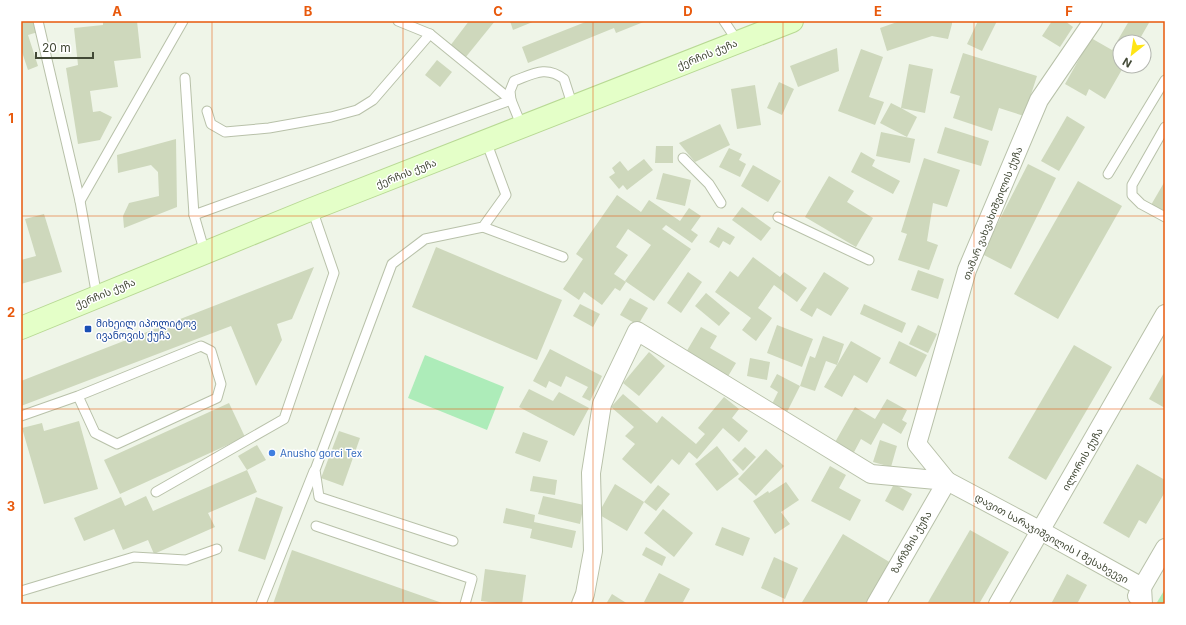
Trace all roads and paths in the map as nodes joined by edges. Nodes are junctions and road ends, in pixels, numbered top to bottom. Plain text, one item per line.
1 (38, 21) edge
2 (183, 21) edge
3 (398, 21) edge
4 (724, 21) edge
5 (792, 21) edge
6 (1093, 21) edge
7 (430, 34) junction
8 (738, 42) junction
9 (185, 78) dead end
10 (1165, 80) edge
11 (511, 100) junction
12 (573, 107) junction
13 (207, 111) dead end
14 (522, 127) junction
15 (1165, 127) edge
16 (486, 141) junction
17 (683, 158) dead end
18 (1108, 174) dead end
19 (80, 201) junction
20 (721, 204) dead end
21 (312, 209) junction
22 (194, 215) junction
23 (778, 217) dead end
24 (1165, 217) edge
25 (483, 226) junction
26 (205, 252) junction
27 (563, 257) dead end
28 (869, 260) dead end
29 (97, 297) junction
30 (1165, 314) edge
31 (21, 328) edge
32 (78, 396) junction
33 (21, 416) edge
34 (315, 470) junction
35 (947, 481) junction
36 (156, 492) dead end
37 (316, 526) dead end
38 (1041, 530) junction
39 (453, 541) dead end
40 (1165, 548) edge
41 (217, 549) dead end
42 (21, 591) edge
43 (1142, 596) edge
44 (261, 604) edge
45 (465, 604) edge
46 (581, 604) edge
47 (876, 604) edge
48 (998, 604) edge
49 (1132, 604) edge

1 - 19 lane
2 - 19 lane
3 - 7 lane
4 - 8 lane
5 - 8 main road, ქერჩის ქუჩა
6 - 35 street, თამარ ვახვახიშვილის ქუჩა
7 - 11 lane
7 - 13 lane
8 - 12 main road, ქერჩის ქუჩა
9 - 22 lane
10 - 18 lane
11 - 12 lane
11 - 14 lane
11 - 22 lane
12 - 14 main road, ქერჩის ქუჩა
14 - 16 main road, ქერჩის ქუჩა
15 - 24 lane
16 - 21 main road, ქერჩის ქუჩა
16 - 25 lane
17 - 20 lane
19 - 29 lane
21 - 26 main road, ქერჩის ქუჩა
21 - 36 lane
22 - 26 lane
23 - 28 lane
25 - 27 lane
25 - 34 lane
26 - 29 main road, ქერჩის ქუჩა
29 - 31 main road, ქერჩის ქუჩა
30 - 38 street, ილორის ქუჩა
32 - 32 lane
32 - 33 lane
34 - 39 lane
34 - 44 lane
35 - 38 street, დავით სარაჯიშვილის I შესახვევი
35 - 46 street
35 - 47 street, ზარზმის ქუჩა
37 - 45 lane
38 - 43 street, დავით სარაჯიშვილის I შესახვევი
38 - 48 street, ილორის ქუჩა
40 - 43 street
41 - 42 lane
43 - 49 street

